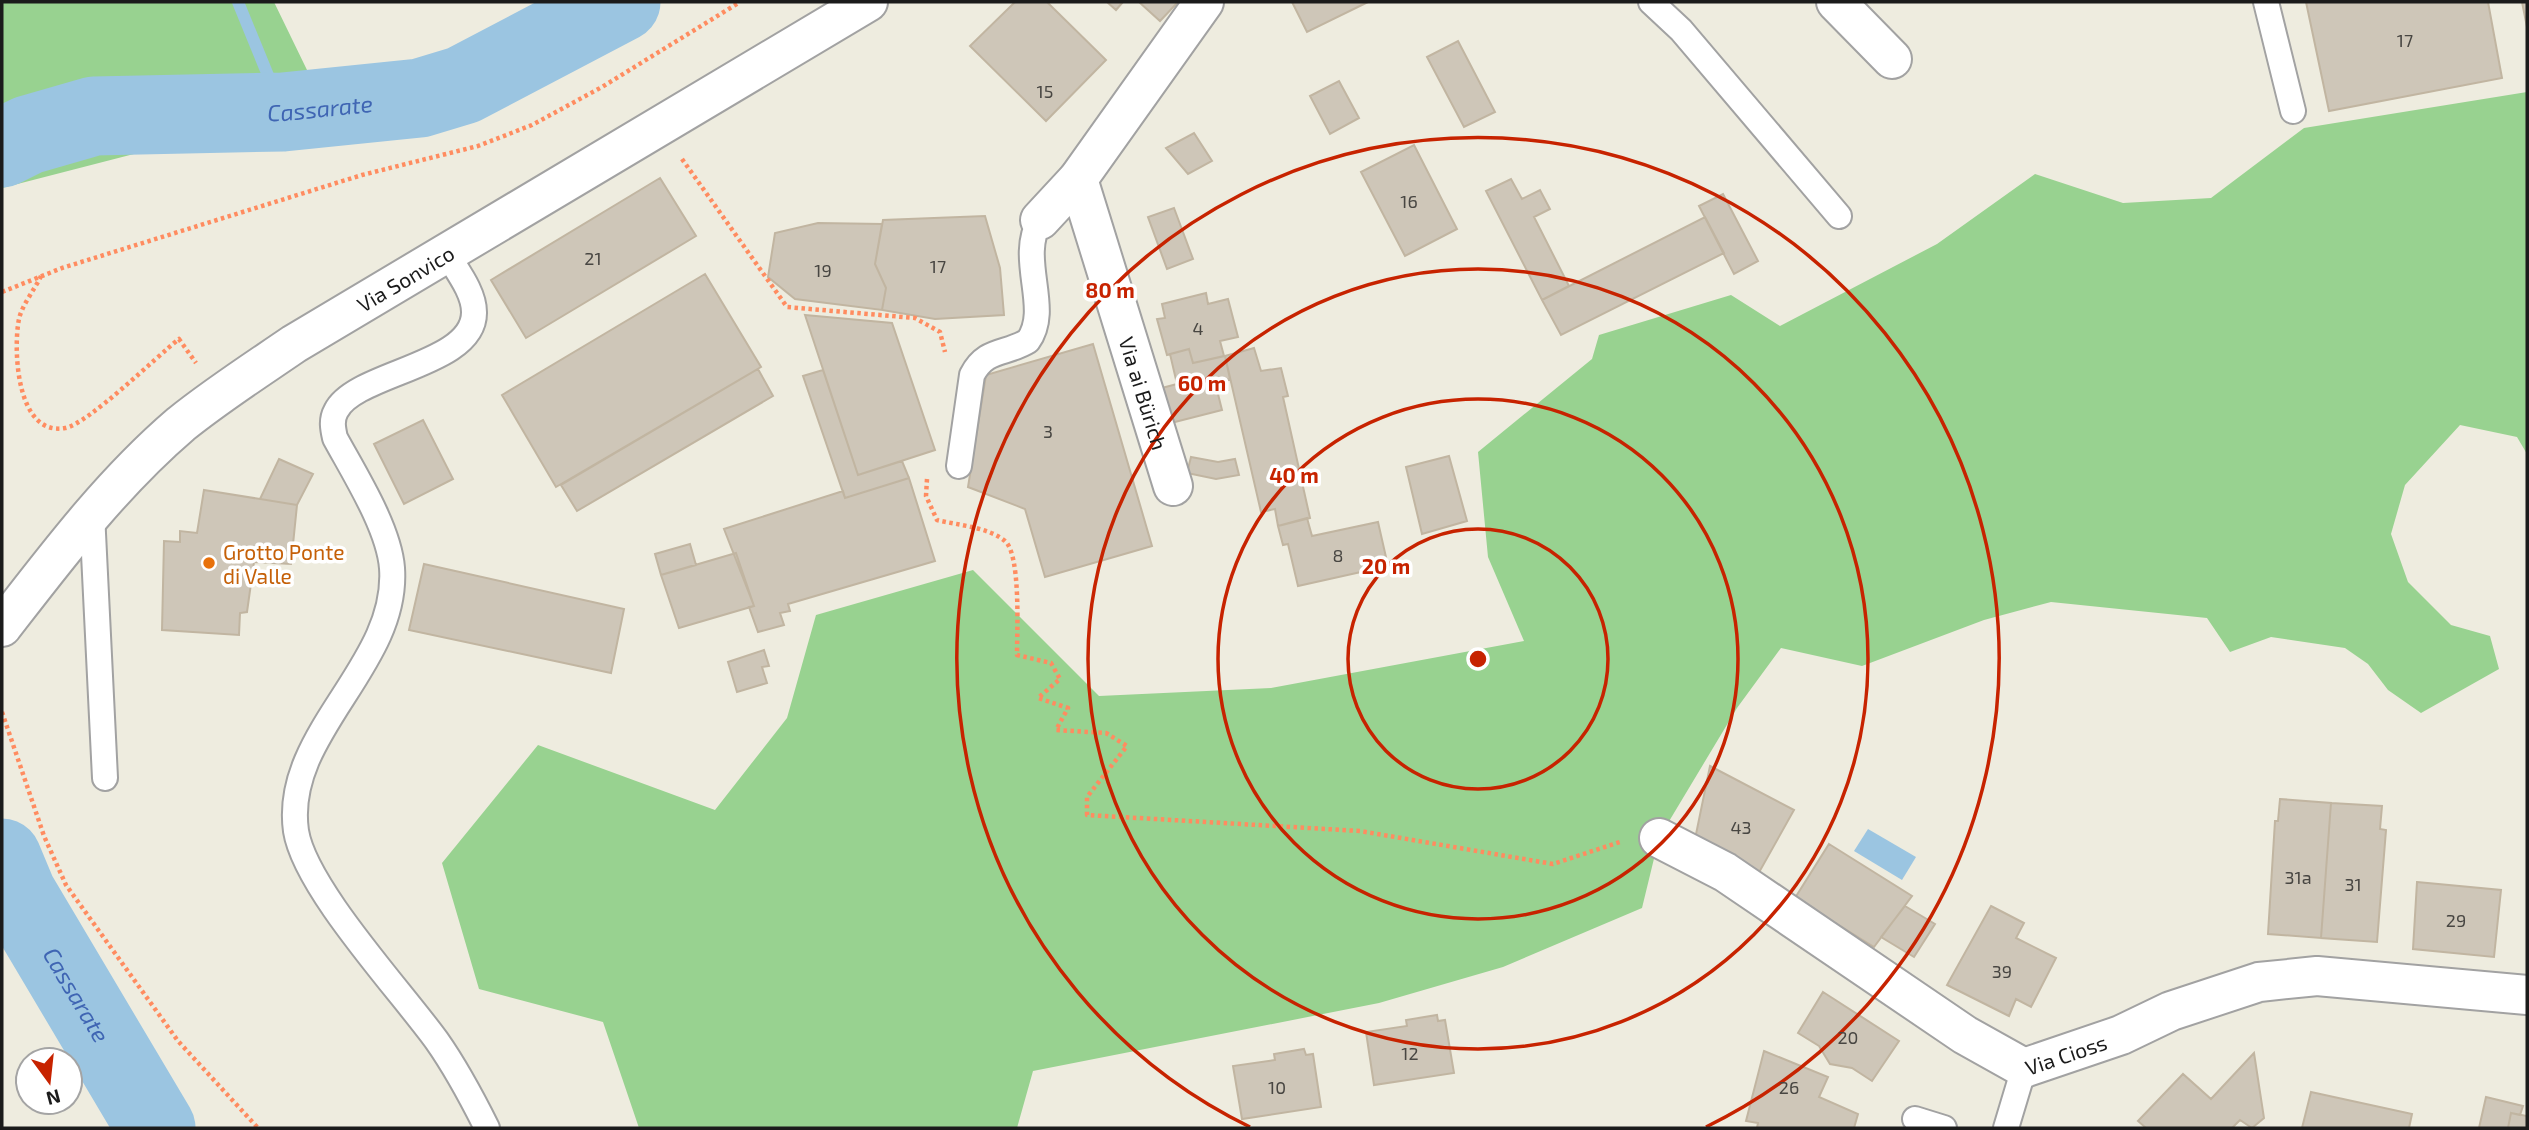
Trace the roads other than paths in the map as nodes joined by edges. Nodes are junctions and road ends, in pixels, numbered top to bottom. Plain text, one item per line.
1 (868, 2) edge
2 (1204, 2) edge
3 (1651, 2) edge
4 (1836, 2) edge
5 (2266, 2) edge
6 (1892, 59) dead end
7 (2293, 111) dead end
8 (1078, 179) junction
9 (1839, 216) dead end
10 (1040, 220) joint
11 (447, 254) junction
12 (960, 466) dead end
13 (1173, 486) dead end
14 (92, 513) junction
15 (5, 622) edge
16 (105, 778) dead end
17 (1659, 838) road end
18 (2527, 995) edge
19 (2024, 1068) junction
20 (1915, 1119) dead end
21 (487, 1128) edge
22 (1944, 1128) edge
23 (2006, 1128) edge

1 - 11 street, Via Sonvico
2 - 8 street
3 - 9 lane
4 - 6 street
5 - 7 lane
8 - 10 street
8 - 13 street, Via ai Bürich
10 - 12 lane
11 - 14 street, Via Sonvico
11 - 21 lane
14 - 15 street, Via Sonvico
14 - 16 lane
17 - 19 street, Via Cioss
18 - 19 street, Via Cioss
19 - 23 lane
20 - 22 lane

